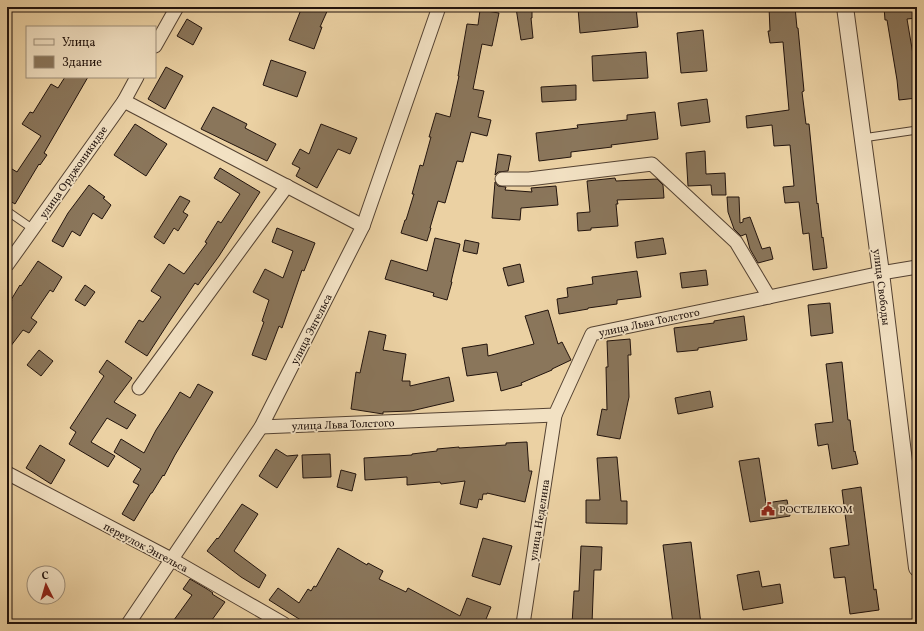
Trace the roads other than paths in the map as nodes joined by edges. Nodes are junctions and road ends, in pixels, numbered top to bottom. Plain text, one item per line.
1 (177, 7) edge
2 (439, 7) edge
3 (845, 7) edge
4 (156, 44) edge
5 (136, 78) edge
6 (124, 101) junction
7 (917, 130) edge
8 (862, 138) junction
9 (502, 179) dead end
10 (287, 186) junction
11 (7, 211) edge
12 (363, 226) junction
13 (33, 228) junction
14 (7, 265) edge
15 (917, 267) edge
16 (881, 273) junction
17 (769, 297) junction
18 (139, 388) dead end
19 (555, 415) junction
20 (261, 427) junction
21 (7, 473) edge
22 (171, 559) junction
23 (917, 568) edge
24 (267, 620) edge
25 (128, 624) edge
26 (284, 624) edge
27 (523, 624) edge

1 - 4 street
2 - 12 street, улица Энгельса
3 - 8 street, улица Свободы
5 - 6 street, улица Орджоникидзе
6 - 10 street
6 - 13 street, улица Орджоникидзе
7 - 8 lane
8 - 16 street, улица Свободы
9 - 17 street
10 - 12 street
10 - 18 street
11 - 13 lane
12 - 20 street, улица Энгельса
13 - 14 street, улица Орджоникидзе
15 - 16 street, улица Льва Толстого
16 - 17 street, улица Льва Толстого
16 - 23 street, улица Свободы
17 - 19 street, улица Льва Толстого
19 - 20 street, улица Льва Толстого
19 - 27 street, улица Неделина
20 - 22 street, улица Энгельса
21 - 22 street, переулок Энгельса
22 - 24 street, переулок Энгельса
22 - 25 street, улица Энгельса
24 - 26 street, переулок Энгельса

